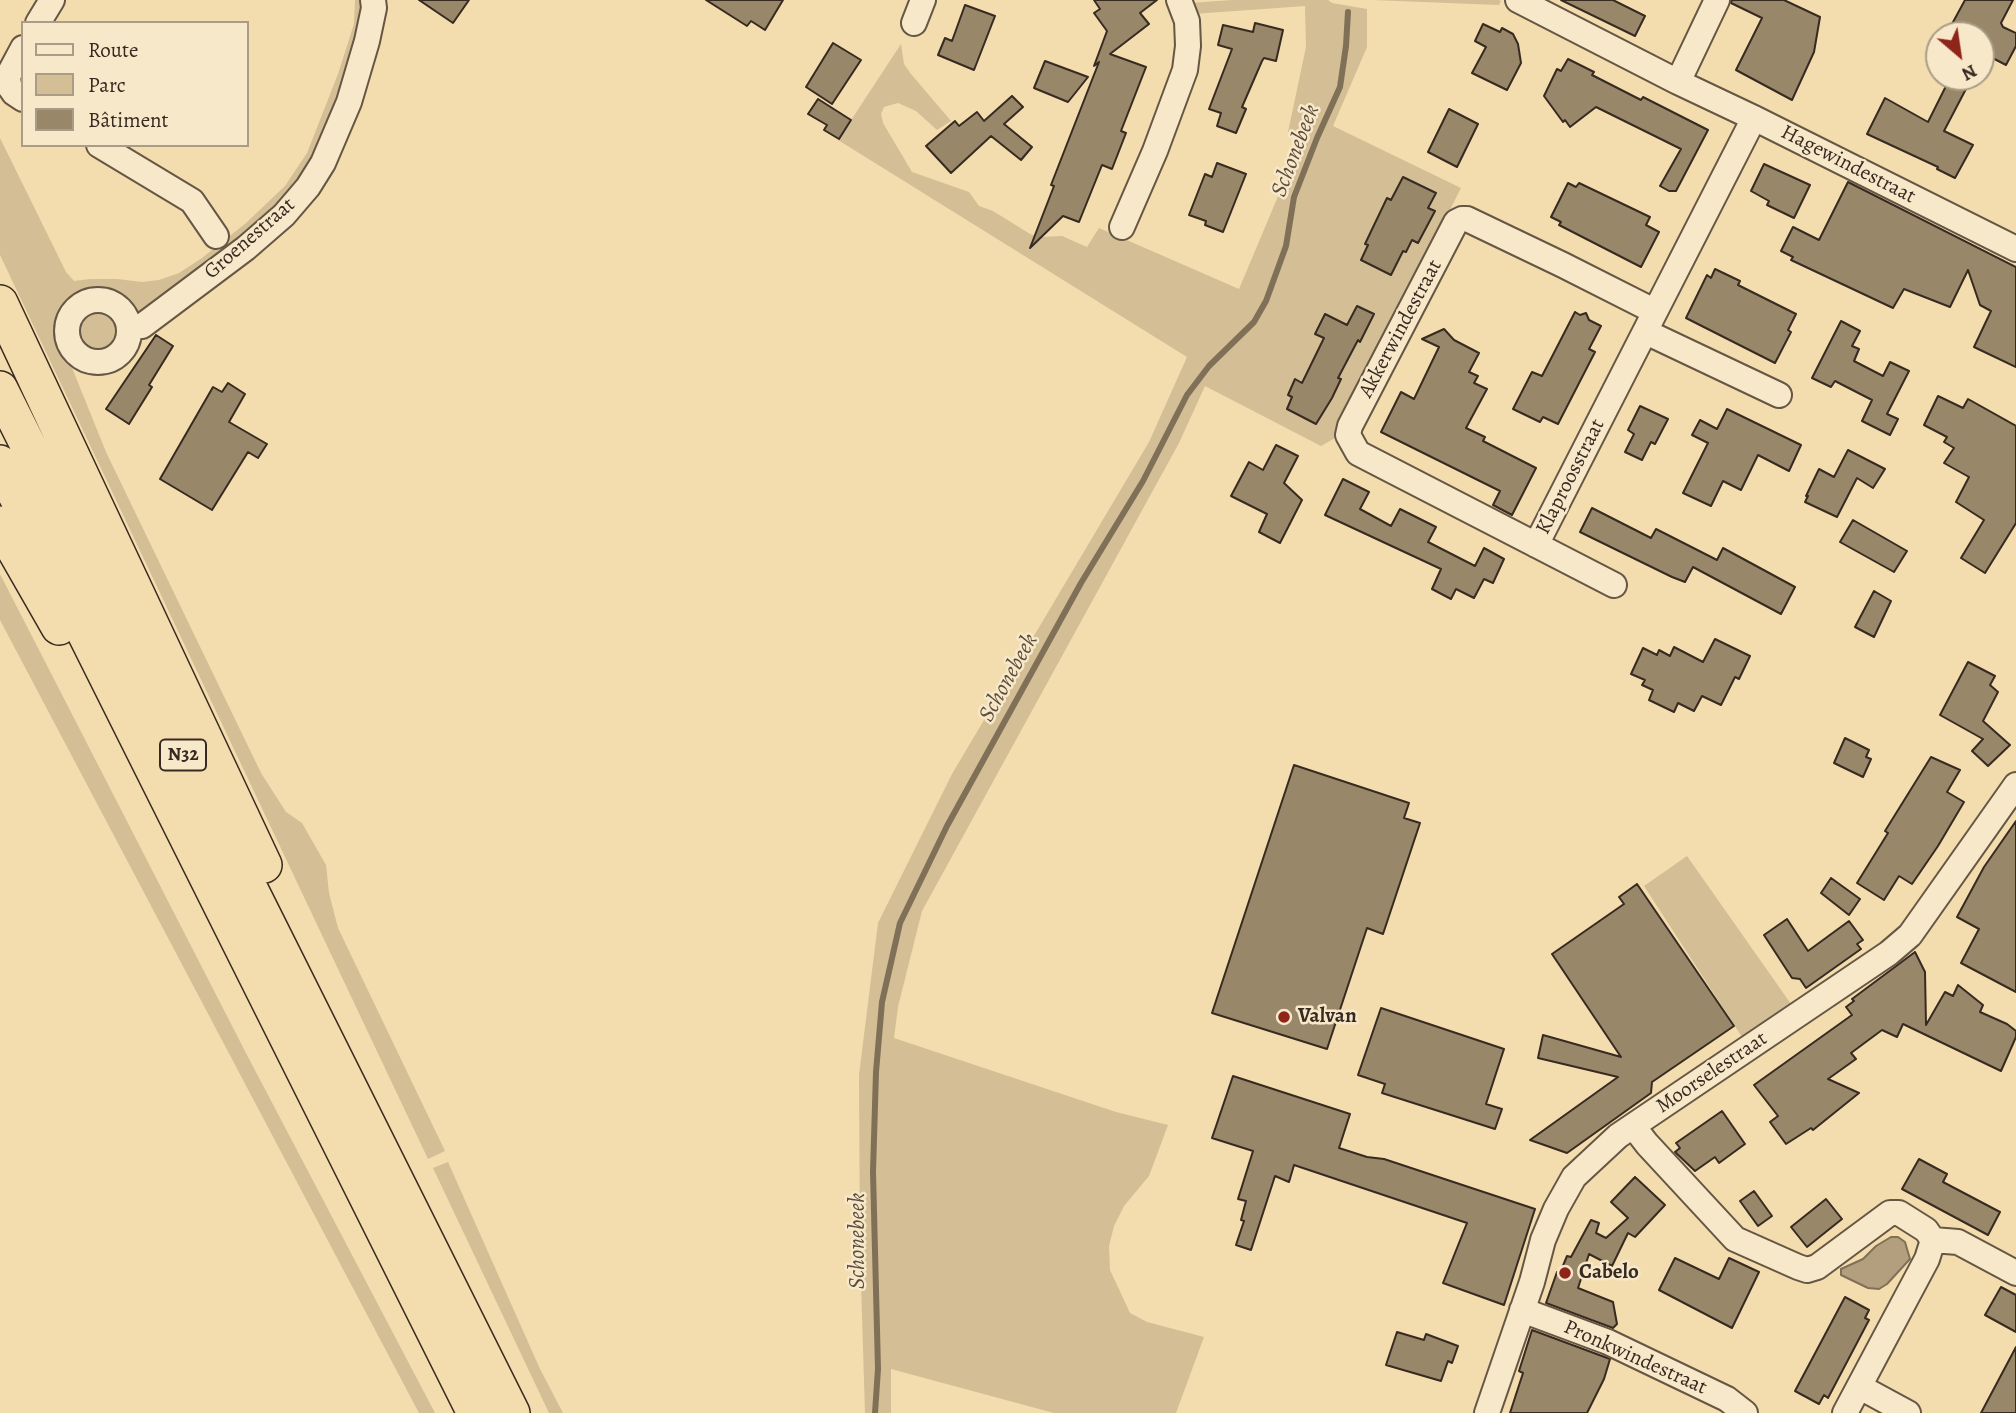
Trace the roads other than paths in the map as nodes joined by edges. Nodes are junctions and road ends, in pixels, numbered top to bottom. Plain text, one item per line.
1 (51, 0) edge
2 (373, 0) edge
3 (1179, 0) edge
4 (1518, 0) edge
5 (1717, 0) edge
6 (39, 21) edge
7 (21, 52) edge
8 (1678, 82) junction
9 (21, 98) edge
10 (1754, 118) junction
11 (102, 147) edge
12 (1122, 227) dead end
13 (216, 236) dead end
14 (2016, 249) edge
15 (0, 303) edge
16 (1650, 321) junction
17 (129, 327) dead end
18 (0, 389) edge
19 (1779, 395) dead end
20 (0, 463) edge
21 (0, 524) edge
22 (1536, 545) junction
23 (1614, 585) dead end
24 (2016, 785) edge
25 (163, 787) junction
26 (366, 1122) junction
27 (1633, 1126) junction
28 (1933, 1240) junction
29 (2016, 1273) edge
30 (1522, 1310) junction
31 (1860, 1387) junction
32 (475, 1413) edge
33 (512, 1413) edge
34 (1487, 1413) edge
35 (1745, 1413) edge
36 (1846, 1413) edge
37 (1908, 1413) edge

1 - 6 street
2 - 17 street, Groenestraat
3 - 12 street
4 - 8 street, Hagewindestraat
5 - 8 street
7 - 9 street
8 - 10 street, Hagewindestraat
10 - 14 street, Hagewindestraat
10 - 16 street, Klaproosstraat
11 - 13 street
15 - 26 highway
16 - 19 street
16 - 22 street, Klaproosstraat
16 - 22 street, Akkerwindestraat
18 - 26 highway, N32
20 - 25 highway, N32
21 - 25 highway
22 - 23 street, Klaproosstraat
24 - 27 street, Moorselestraat
25 - 32 highway, N32
26 - 33 highway, N32
27 - 28 street
27 - 30 street, Moorselestraat
28 - 29 street
28 - 31 street
30 - 34 street, Moorselestraat
30 - 35 street, Pronkwindestraat
31 - 36 street
31 - 37 street

